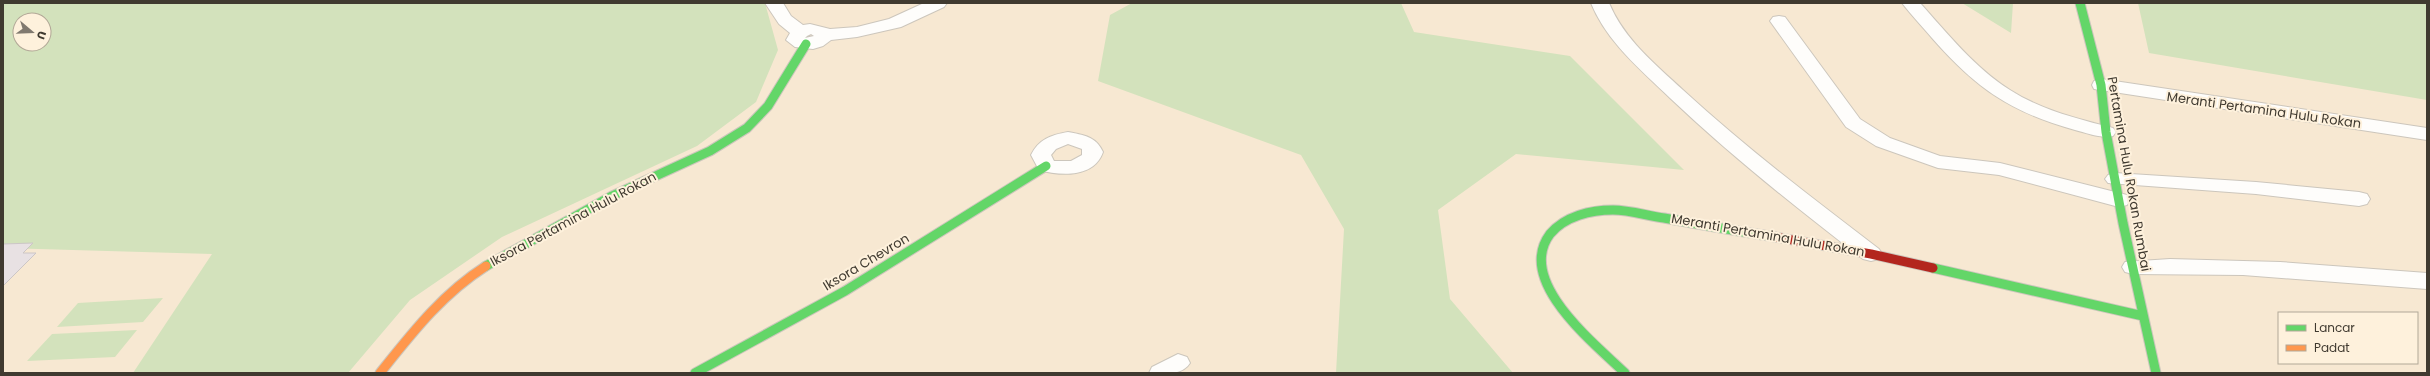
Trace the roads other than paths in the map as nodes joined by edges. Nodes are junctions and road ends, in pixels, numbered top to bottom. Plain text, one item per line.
1 (774, 3) edge
2 (938, 3) edge
3 (1600, 3) edge
4 (1911, 3) edge
5 (2080, 3) edge
6 (1779, 21) dead end
7 (803, 38) junction
8 (2101, 85) junction
9 (2106, 132) junction
10 (2427, 134) edge
11 (1046, 166) dead end
12 (2115, 179) junction
13 (2359, 199) dead end
14 (2119, 200) junction
15 (1871, 254) junction
16 (2133, 267) junction
17 (2427, 281) edge
18 (2142, 316) junction
19 (380, 373) edge
20 (695, 373) edge
21 (1625, 373) edge
22 (2156, 373) edge

1 - 7 street
2 - 7 street
3 - 15 street, Meranti Pertamina Hulu Rokan
4 - 9 street
5 - 8 street, Pertamina Hulu Rokan Rumbai
6 - 14 street
7 - 19 street, Iksora Pertamina Hulu Rokan
8 - 9 street, Pertamina Hulu Rokan Rumbai
8 - 10 street, Meranti Pertamina Hulu Rokan
9 - 12 street, Pertamina Hulu Rokan Rumbai
11 - 20 street, Iksora Chevron
12 - 13 street
12 - 14 street, Pertamina Hulu Rokan Rumbai
14 - 16 street, Pertamina Hulu Rokan Rumbai
15 - 18 street
15 - 21 street, Meranti Pertamina Hulu Rokan
16 - 17 street
16 - 18 street, Pertamina Hulu Rokan Rumbai
18 - 22 street, Pertamina Hulu Rokan Rumbai

